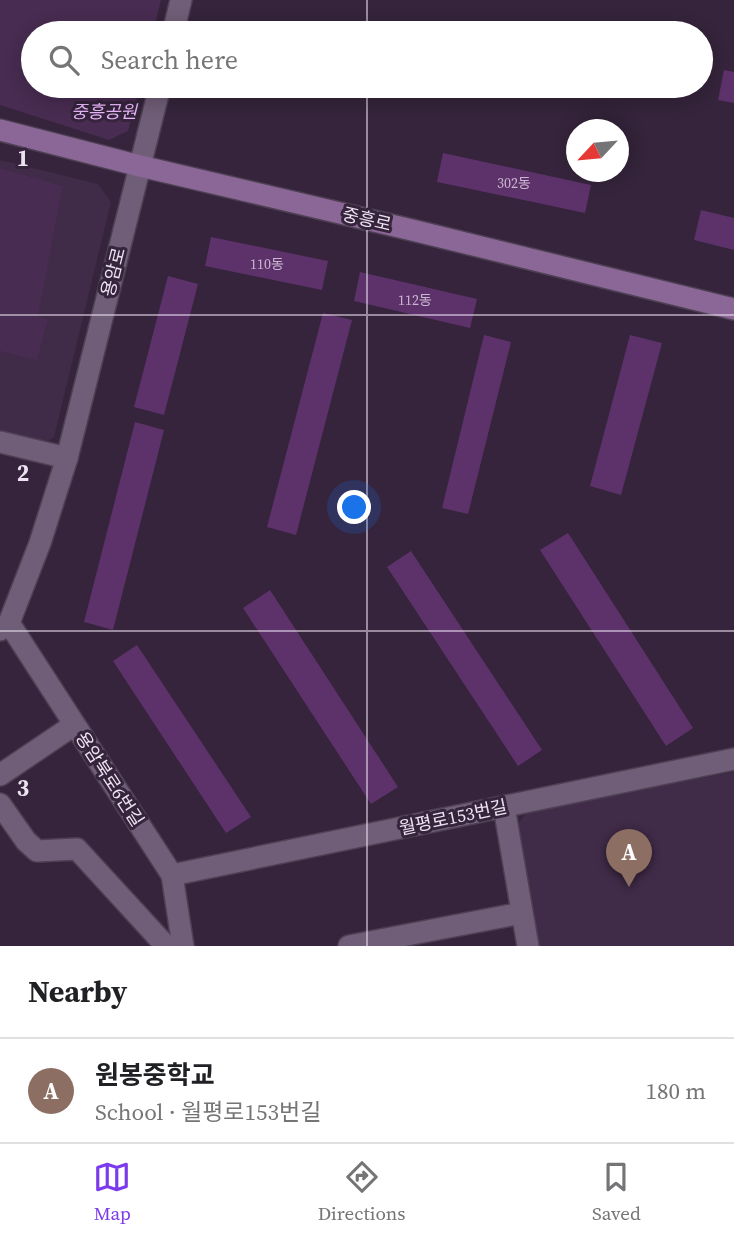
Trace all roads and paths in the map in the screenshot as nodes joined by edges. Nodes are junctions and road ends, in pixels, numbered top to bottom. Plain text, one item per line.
1 (181, 0) edge
2 (176, 21) edge
3 (157, 98) edge
4 (0, 130) edge
5 (140, 166) junction
6 (734, 309) edge
7 (0, 442) edge
8 (67, 458) junction
9 (4, 627) edge
10 (74, 725) junction
11 (734, 759) edge
12 (0, 775) edge
13 (0, 804) edge
14 (504, 807) junction
15 (172, 874) junction
16 (522, 913) junction
17 (166, 946) edge
18 (183, 946) edge
19 (349, 946) edge
20 (528, 946) edge

1 - 2 street
3 - 5 street, 용암로
4 - 5 street, 중흥로
5 - 6 street, 중흥로
5 - 8 street, 용암로
7 - 8 street
8 - 9 street, 용암로
9 - 10 street, 용암북로6번길
10 - 12 street
10 - 15 street, 용암북로6번길
11 - 14 street, 월평로153번길
13 - 17 street
14 - 15 street, 월평로153번길
14 - 16 street
15 - 18 street, 용암북로6번길
16 - 19 street
16 - 20 street

